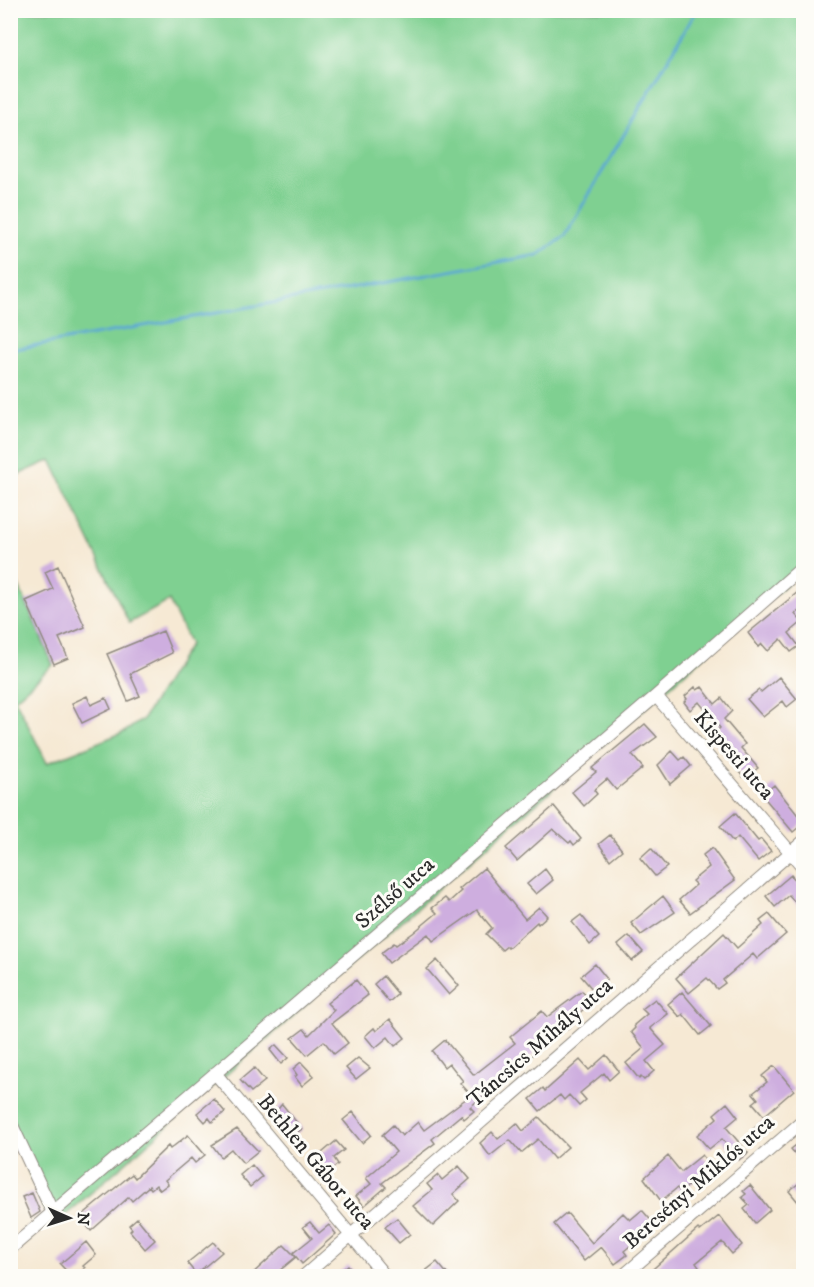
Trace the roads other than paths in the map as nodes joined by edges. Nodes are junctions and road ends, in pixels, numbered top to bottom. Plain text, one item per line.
1 (804, 566) edge
2 (656, 696) junction
3 (804, 841) edge
4 (790, 853) junction
5 (804, 868) edge
6 (215, 1074) junction
7 (804, 1119) edge
8 (10, 1121) edge
9 (53, 1213) junction
10 (350, 1237) junction
11 (10, 1249) edge
12 (304, 1276) edge
13 (385, 1276) edge
14 (623, 1276) edge

1 - 2 street, Szélső utca
2 - 4 street, Kispesti utca
2 - 6 street, Szélső utca
3 - 4 street, Táncsics Mihály utca
4 - 5 street, Kispesti utca
4 - 10 street, Táncsics Mihály utca
6 - 9 street, Szélső utca
6 - 10 street, Bethlen Gábor utca
7 - 14 street, Bercsényi Miklós utca
8 - 9 street
9 - 11 street, Szélső utca
10 - 12 street, Táncsics Mihály utca
10 - 13 street, Bethlen Gábor utca

